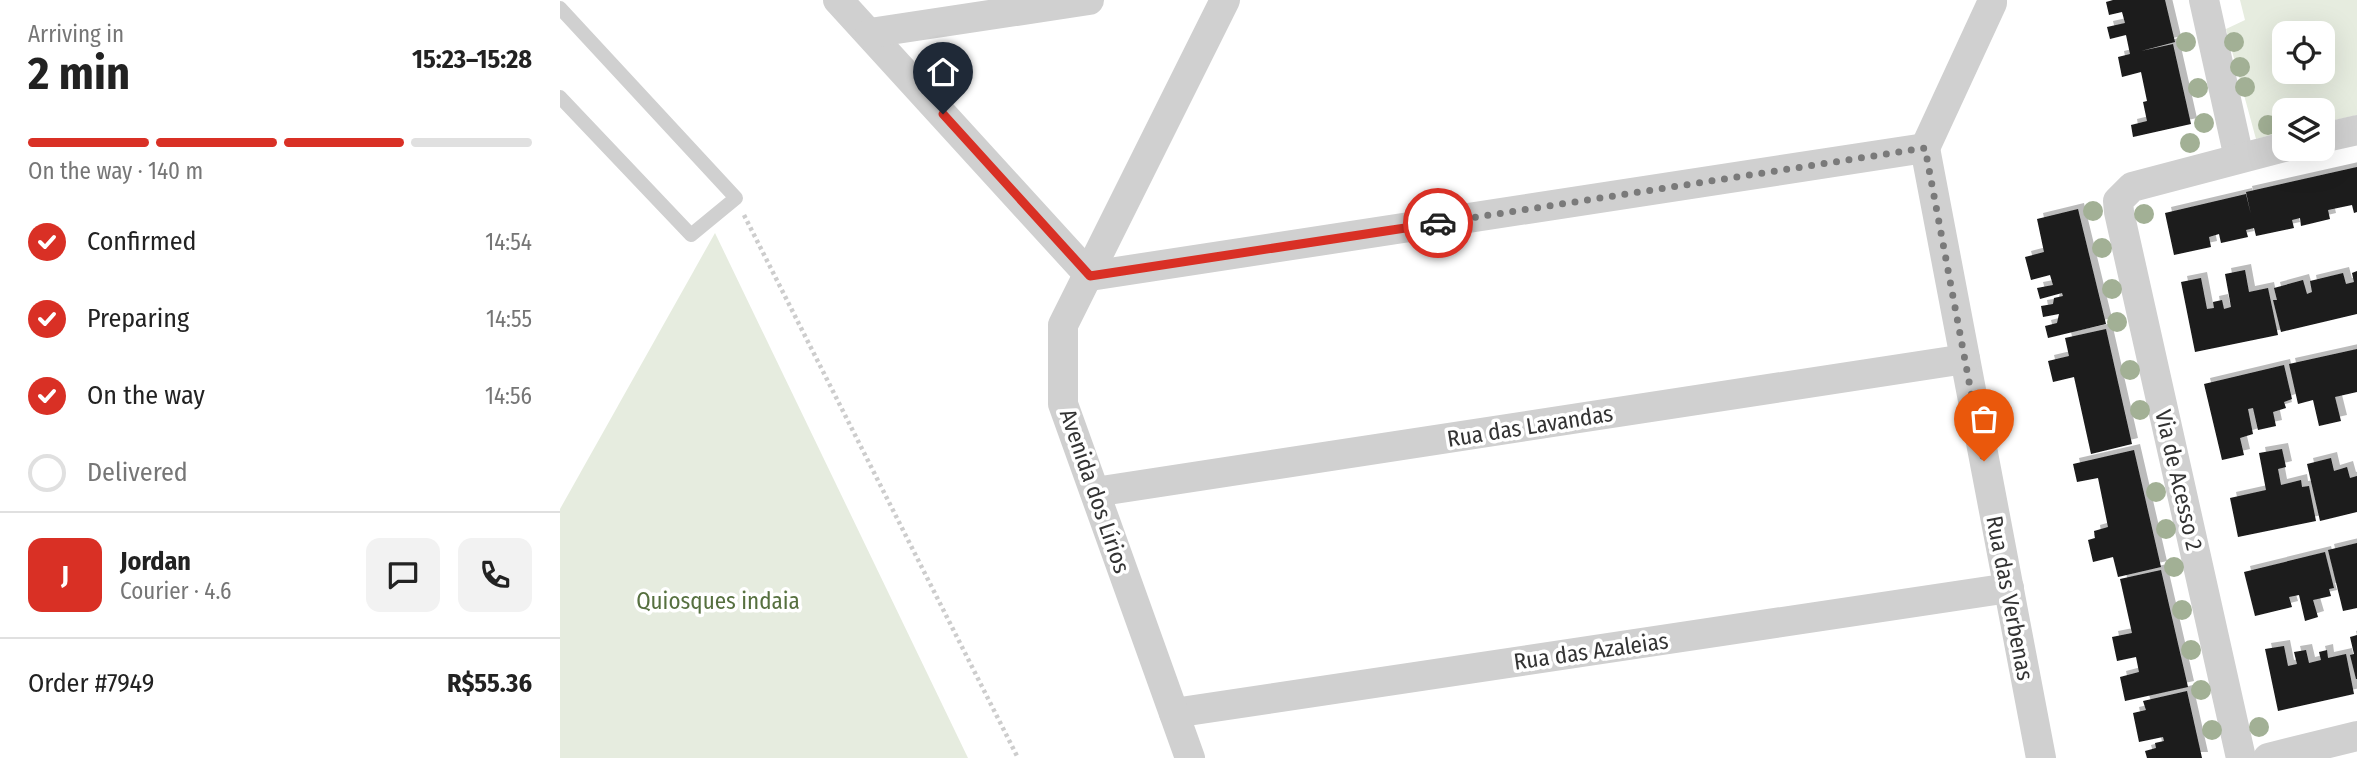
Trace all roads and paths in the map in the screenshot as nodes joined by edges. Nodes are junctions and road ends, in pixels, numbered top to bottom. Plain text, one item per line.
1 (838, 0) edge
2 (1089, 0) edge
3 (1225, 0) edge
4 (1992, 0) edge
5 (2204, 0) edge
6 (560, 8) edge
7 (870, 33) junction
8 (560, 97) edge
9 (2357, 130) edge
10 (2335, 135) edge
11 (1925, 148) junction
12 (2272, 150) edge
13 (2239, 158) junction
14 (736, 198) junction
15 (1090, 276) junction
16 (1965, 359) junction
17 (1095, 492) junction
18 (2009, 588) junction
19 (1174, 713) junction
20 (2357, 736) edge
21 (1018, 758) edge
22 (1190, 758) edge
23 (2041, 758) edge
24 (2241, 758) edge
25 (2268, 758) edge

1 - 7 street
2 - 7 street
3 - 15 street, Avenida dos Lírios
4 - 11 street
5 - 13 street
6 - 14 lane
7 - 15 street
8 - 14 lane
9 - 10 street
11 - 15 street
11 - 16 street, Rua das Verbenas
12 - 13 street
13 - 24 street, Via de Acesso 2
14 - 21 path
15 - 17 street, Avenida dos Lírios
16 - 17 street, Rua das Lavandas
16 - 18 street, Rua das Verbenas
17 - 19 street, Avenida dos Lírios
18 - 19 street, Rua das Azaleias
18 - 23 street, Rua das Verbenas
19 - 22 street, Avenida dos Lírios
20 - 25 street

